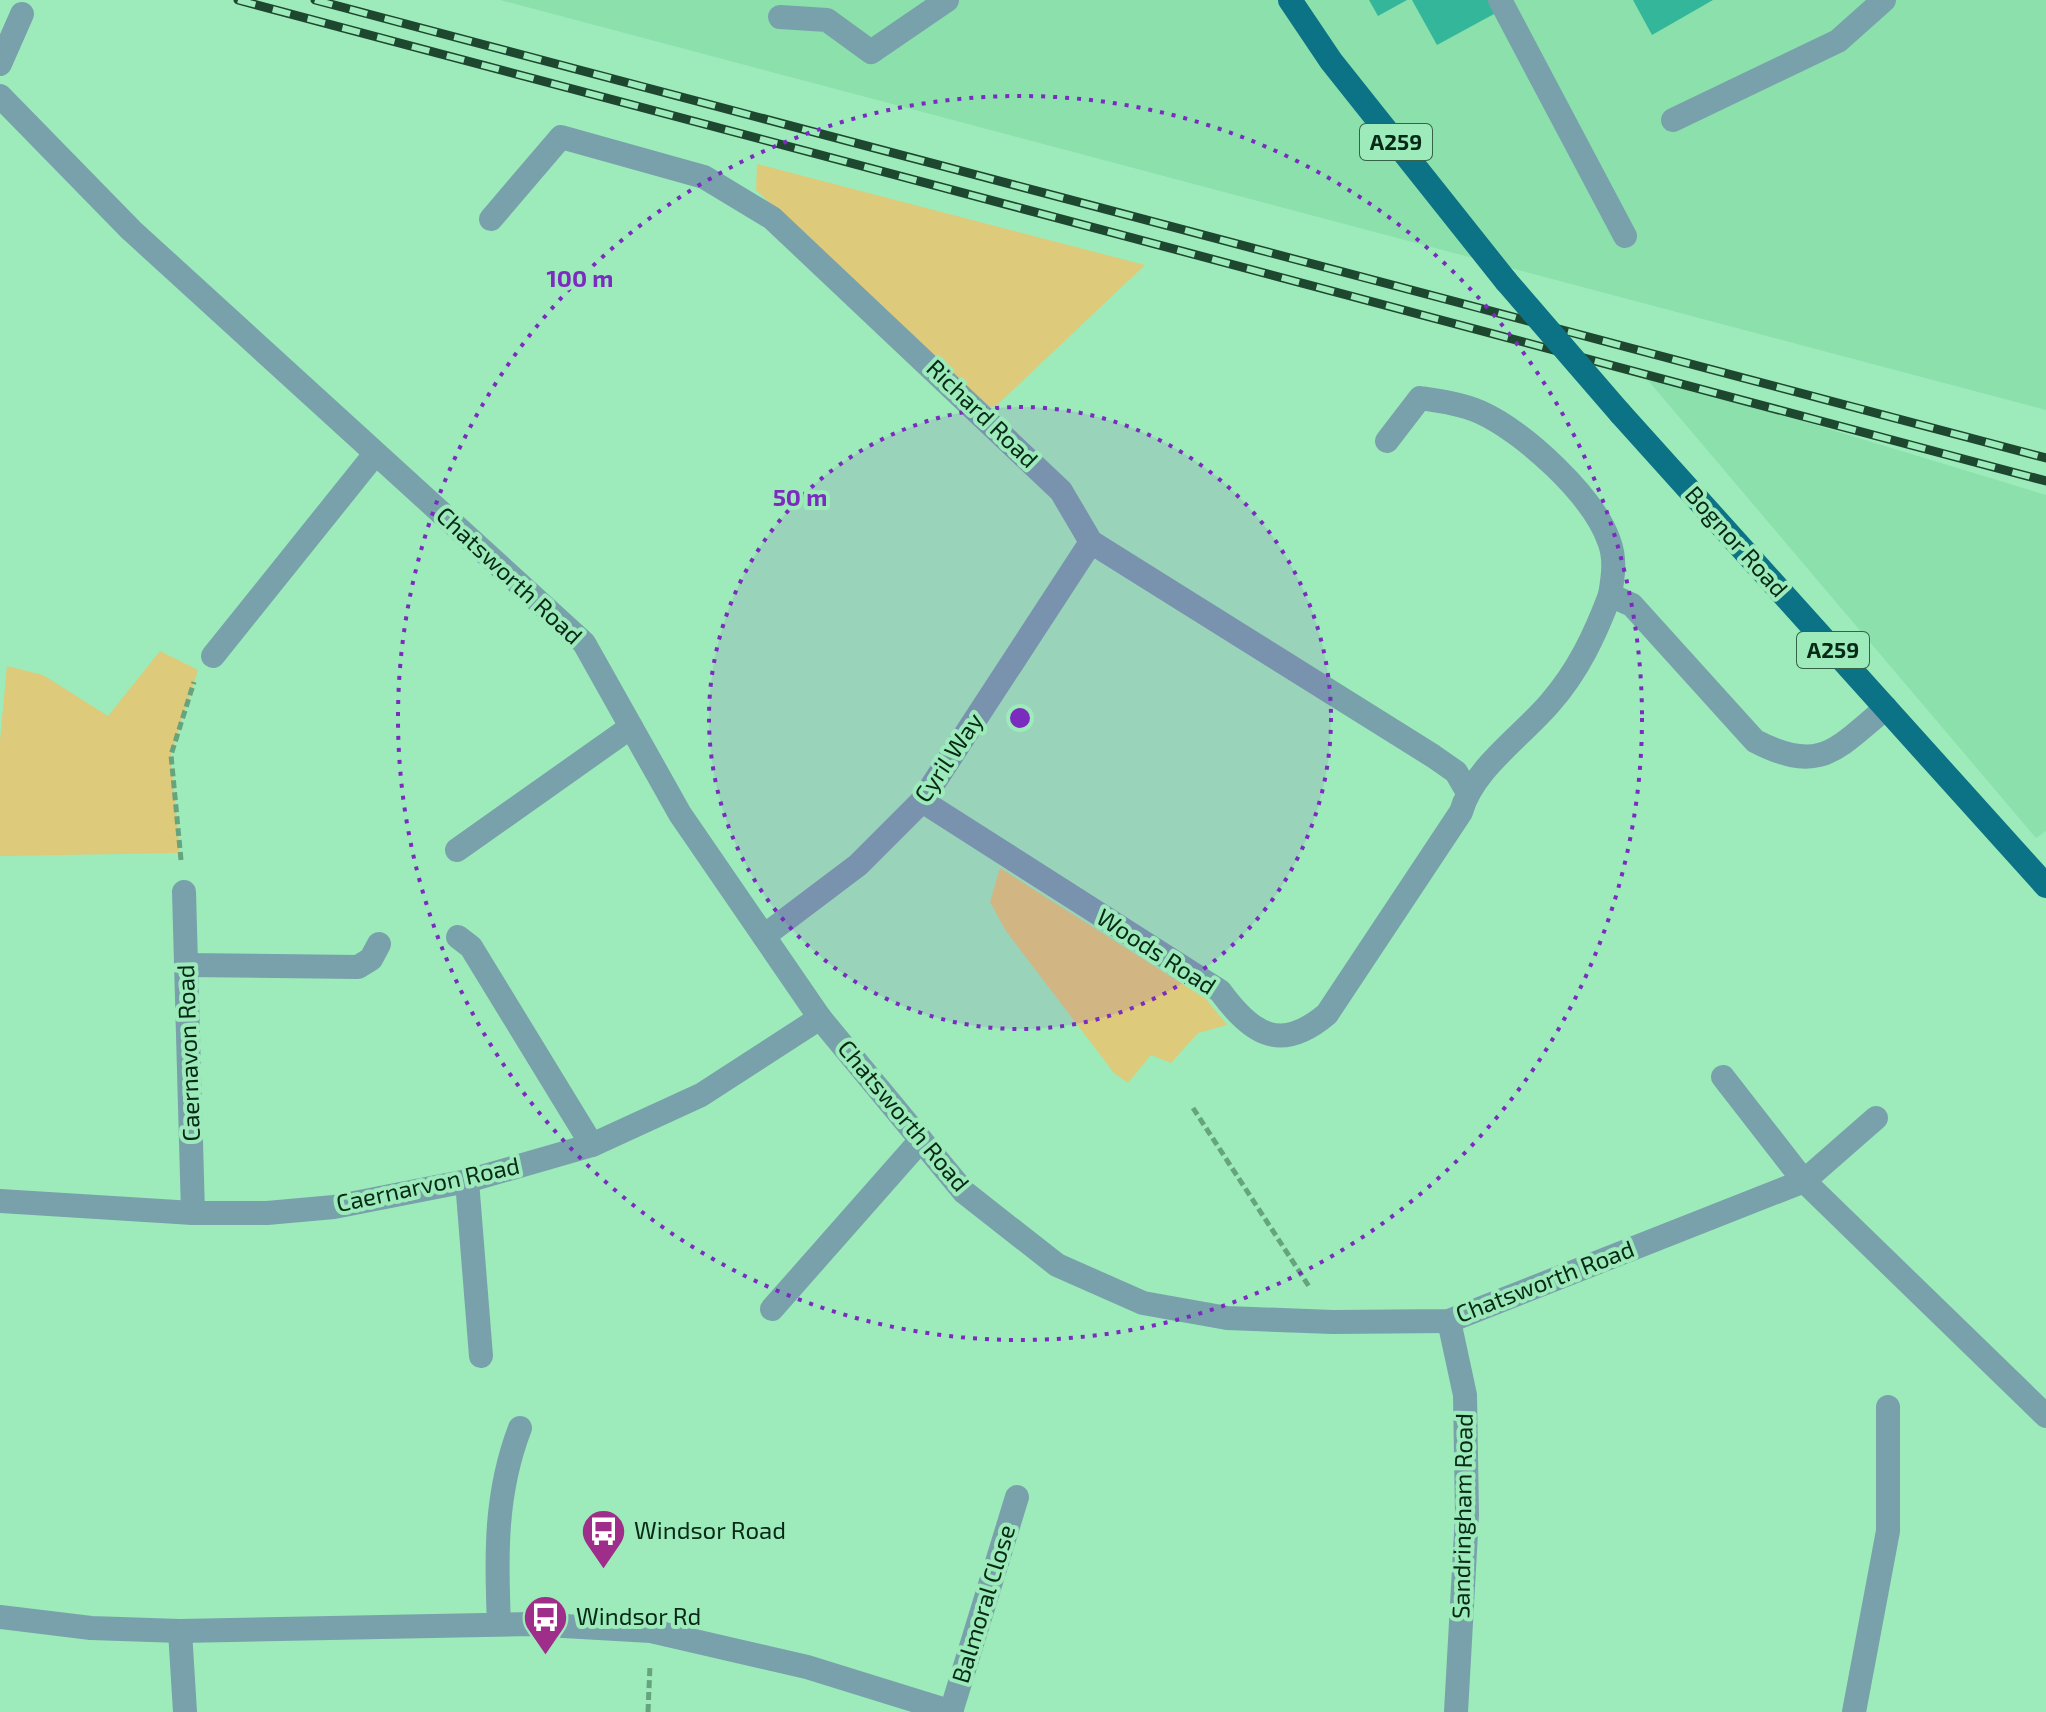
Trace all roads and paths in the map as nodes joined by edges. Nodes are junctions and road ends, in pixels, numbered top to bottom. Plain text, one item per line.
1 (947, 0) edge
2 (1290, 0) edge
3 (1500, 0) edge
4 (1884, 0) edge
5 (22, 14) dead end
6 (780, 17) dead end
7 (0, 64) edge
8 (0, 96) edge
9 (1673, 120) dead end
10 (491, 219) dead end
11 (1625, 236) dead end
12 (1387, 441) dead end
13 (375, 454) junction
14 (1091, 542) junction
15 (1610, 595) junction
16 (213, 656) joint
17 (1886, 708) junction
18 (631, 727) junction
19 (1467, 791) junction
20 (922, 801) junction
21 (457, 850) dead end
22 (2046, 886) edge
23 (184, 892) joint
24 (764, 936) junction
25 (458, 937) dead end
26 (379, 944) dead end
27 (186, 965) junction
28 (820, 1018) junction
29 (1723, 1077) dead end
30 (1193, 1108) dead end
31 (1876, 1118) dead end
32 (921, 1140) junction
33 (592, 1145) junction
34 (467, 1181) junction
35 (1804, 1181) junction
36 (0, 1201) edge
37 (193, 1213) junction
38 (772, 1309) dead end
39 (1449, 1321) junction
40 (1333, 1322) junction
41 (481, 1356) dead end
42 (1888, 1407) dead end
43 (2046, 1416) edge
44 (520, 1428) dead end
45 (1017, 1497) dead end
46 (0, 1617) edge
47 (499, 1624) junction
48 (180, 1631) junction
49 (651, 1631) junction
50 (185, 1712) edge
51 (648, 1712) edge
52 (952, 1712) edge
53 (1456, 1712) edge
54 (1854, 1712) edge

1 - 6 street
2 - 17 main road, Bognor Road / A259, bridge
3 - 11 street
4 - 9 street
5 - 7 street
8 - 13 street, Chatsworth Road
10 - 14 street, Richard Road
12 - 15 street
13 - 16 street
13 - 18 street, Chatsworth Road
14 - 19 street, Richard Road
14 - 20 street, Cyril Way
15 - 17 street
15 - 19 street
16 - 23 path
17 - 22 main road, Bognor Road / A259
18 - 21 street
18 - 24 street, Chatsworth Road
19 - 20 street, Woods Road
20 - 24 street, Cyril Way
23 - 27 street, Caernavon Road
24 - 28 street, Chatsworth Road
25 - 33 street
26 - 27 street
27 - 37 street, Caernavon Road
28 - 32 street, Chatsworth Road
28 - 33 street, Caernarvon Road
29 - 35 street
30 - 40 path
31 - 35 street, Chatsworth Road
32 - 38 street
32 - 40 street, Chatsworth Road
33 - 34 street, Caernarvon Road
34 - 37 street, Caernarvon Road
34 - 41 street
35 - 39 street, Chatsworth Road
35 - 43 street
36 - 37 street, Caernarvon Road
39 - 40 street, Chatsworth Road
39 - 53 street, Sandringham Road
42 - 54 street
44 - 47 street
45 - 52 street, Balmoral Close
46 - 48 street
47 - 48 street
47 - 49 street
48 - 50 street
49 - 51 path
49 - 52 street

